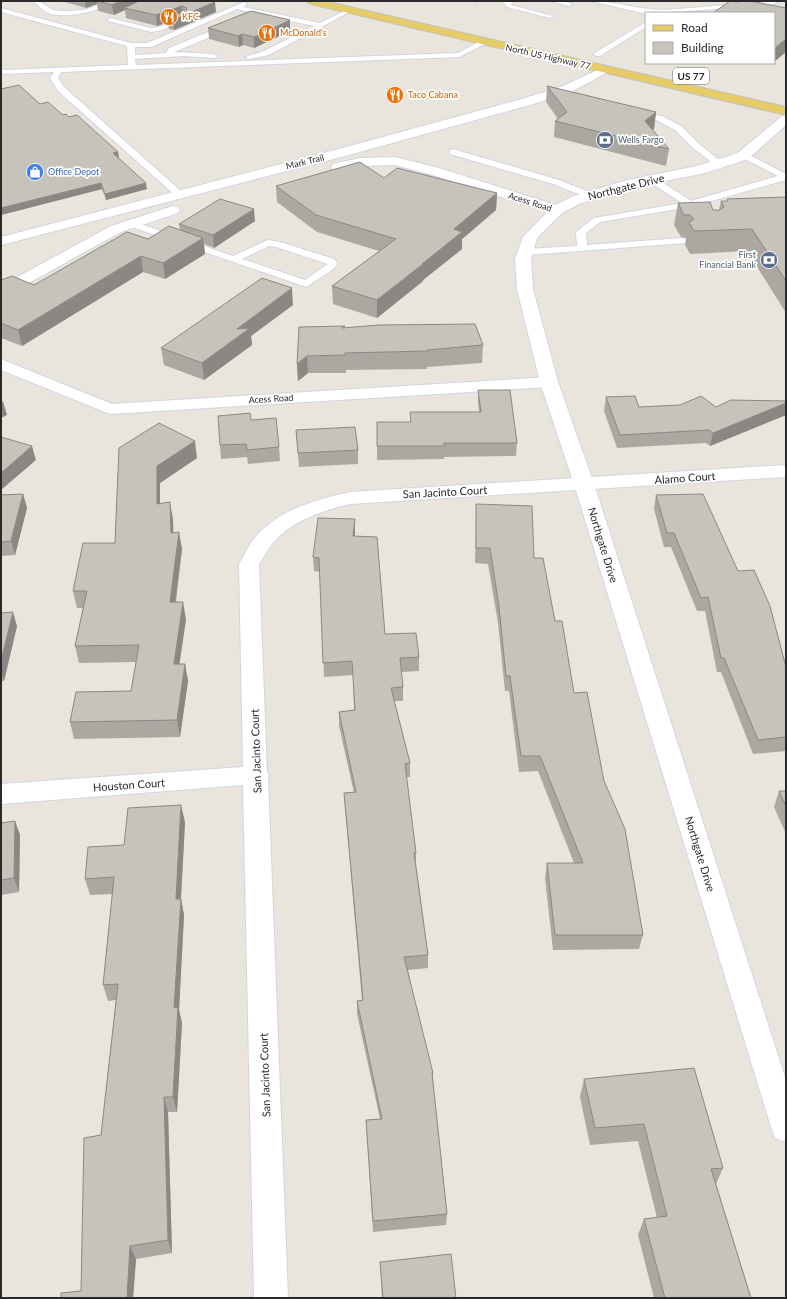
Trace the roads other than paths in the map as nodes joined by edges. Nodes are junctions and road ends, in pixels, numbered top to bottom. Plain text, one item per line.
1 (37, 1) edge
2 (110, 1) edge
3 (250, 1) edge
4 (311, 1) edge
5 (476, 1) edge
6 (480, 1) edge
7 (509, 1) edge
8 (554, 1) edge
9 (594, 1) edge
10 (776, 1) edge
11 (569, 4) dead end
12 (763, 4) junction
13 (215, 7) edge
14 (235, 7) junction
15 (1, 10) edge
16 (228, 10) junction
17 (350, 10) junction
18 (778, 10) edge
19 (663, 12) edge
20 (262, 13) junction
21 (123, 15) edge
22 (550, 16) dead end
23 (188, 18) edge
24 (103, 23) junction
25 (645, 25) edge
26 (320, 26) junction
27 (82, 32) junction
28 (499, 36) dead end
29 (485, 42) junction
30 (131, 45) junction
31 (593, 53) joint
32 (168, 55) junction
33 (132, 57) junction
34 (616, 58) dead end
35 (132, 67) junction
36 (59, 70) junction
37 (604, 70) junction
38 (1, 72) edge
39 (555, 93) junction
40 (570, 97) edge
41 (629, 111) edge
42 (786, 111) edge
43 (786, 119) edge
44 (453, 152) dead end
45 (744, 155) junction
46 (720, 164) junction
47 (786, 177) edge
48 (651, 179) junction
49 (179, 194) junction
50 (589, 195) junction
51 (690, 204) junction
52 (557, 210) junction
53 (700, 212) edge
54 (132, 224) junction
55 (683, 240) edge
56 (1, 241) edge
57 (582, 248) junction
58 (526, 252) junction
59 (233, 259) junction
60 (1, 292) edge
61 (1, 364) edge
62 (549, 382) junction
63 (786, 471) edge
64 (584, 484) junction
65 (257, 775) junction
66 (1, 794) edge
67 (786, 1127) edge
68 (271, 1298) edge

1 - 2 lane
3 - 14 lane
4 - 17 main road, North US Highway 77 / US 77
5 - 6 lane
7 - 22 lane
8 - 11 lane
9 - 19 lane
10 - 12 lane
12 - 18 lane
12 - 19 lane
13 - 16 lane
14 - 16 lane
14 - 20 lane
15 - 27 lane
16 - 30 lane
17 - 26 lane
17 - 29 main road, North US Highway 77 / US 77
20 - 26 lane
20 - 32 lane
21 - 24 lane
23 - 24 lane
24 - 27 lane
25 - 31 lane
26 - 32 lane
27 - 30 lane
28 - 29 main road
29 - 35 lane
29 - 37 main road, North US Highway 77 / US 77
30 - 33 lane
31 - 34 main road, North US Highway 77
32 - 33 lane
33 - 35 lane
35 - 36 lane
36 - 38 lane
36 - 49 lane
37 - 39 street, Mark Trail
37 - 42 main road, North US Highway 77 / US 77
39 - 40 lane
39 - 49 street, Mark Trail
41 - 46 lane
43 - 45 street, Northgate Drive
44 - 50 lane
45 - 46 street, Northgate Drive
45 - 47 lane
46 - 48 street, Northgate Drive
47 - 51 lane
48 - 50 street, Northgate Drive
48 - 51 lane
49 - 56 street, Mark Trail
50 - 52 street, Northgate Drive
51 - 53 lane
51 - 57 lane
52 - 54 street, Acess Road
52 - 58 street, Northgate Drive
54 - 59 lane
54 - 60 street, Acess Road
55 - 57 lane
57 - 58 lane
58 - 62 street, Northgate Drive
59 - 59 lane
61 - 62 street, Acess Road
62 - 64 street, Northgate Drive
63 - 64 street, Alamo Court
64 - 65 street, San Jacinto Court
64 - 67 street, Northgate Drive
65 - 66 street, Houston Court
65 - 68 street, San Jacinto Court

